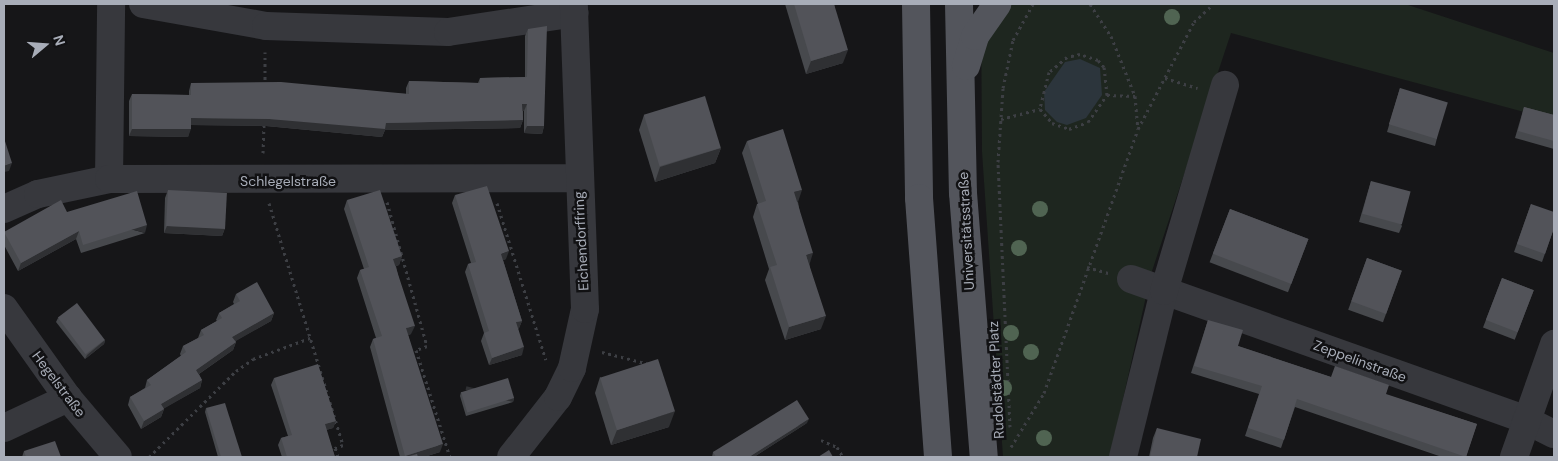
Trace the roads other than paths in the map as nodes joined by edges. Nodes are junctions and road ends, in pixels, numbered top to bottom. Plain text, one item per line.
1 (111, 4) edge
2 (143, 4) edge
3 (916, 4) edge
4 (959, 4) edge
5 (997, 4) edge
6 (574, 8) edge
7 (960, 86) junction
8 (1224, 90) road end
9 (578, 178) junction
10 (109, 179) junction
11 (4, 209) edge
12 (1131, 279) dead end
13 (1164, 291) junction
14 (4, 308) edge
15 (1554, 344) edge
16 (68, 398) junction
17 (1526, 420) junction
18 (4, 428) edge
19 (1554, 434) edge
20 (118, 457) edge
21 (511, 457) edge
22 (938, 457) edge
23 (984, 457) edge
24 (1123, 457) edge
25 (1514, 457) edge

1 - 10 street
2 - 6 street
3 - 22 main road
4 - 7 main road, Universitätsstraße
5 - 7 main road
6 - 9 street, Eichendorffring
7 - 23 main road, Universitätsstraße
8 - 13 street
9 - 10 street, Schlegelstraße
9 - 21 street, Eichendorffring
10 - 11 street, Schlegelstraße
12 - 13 street, Zeppelinstraße
13 - 17 street, Zeppelinstraße
13 - 24 street
14 - 16 street, Hegelstraße
15 - 17 street
16 - 18 street
16 - 20 street, Hegelstraße
17 - 19 street, Zeppelinstraße
17 - 25 street

